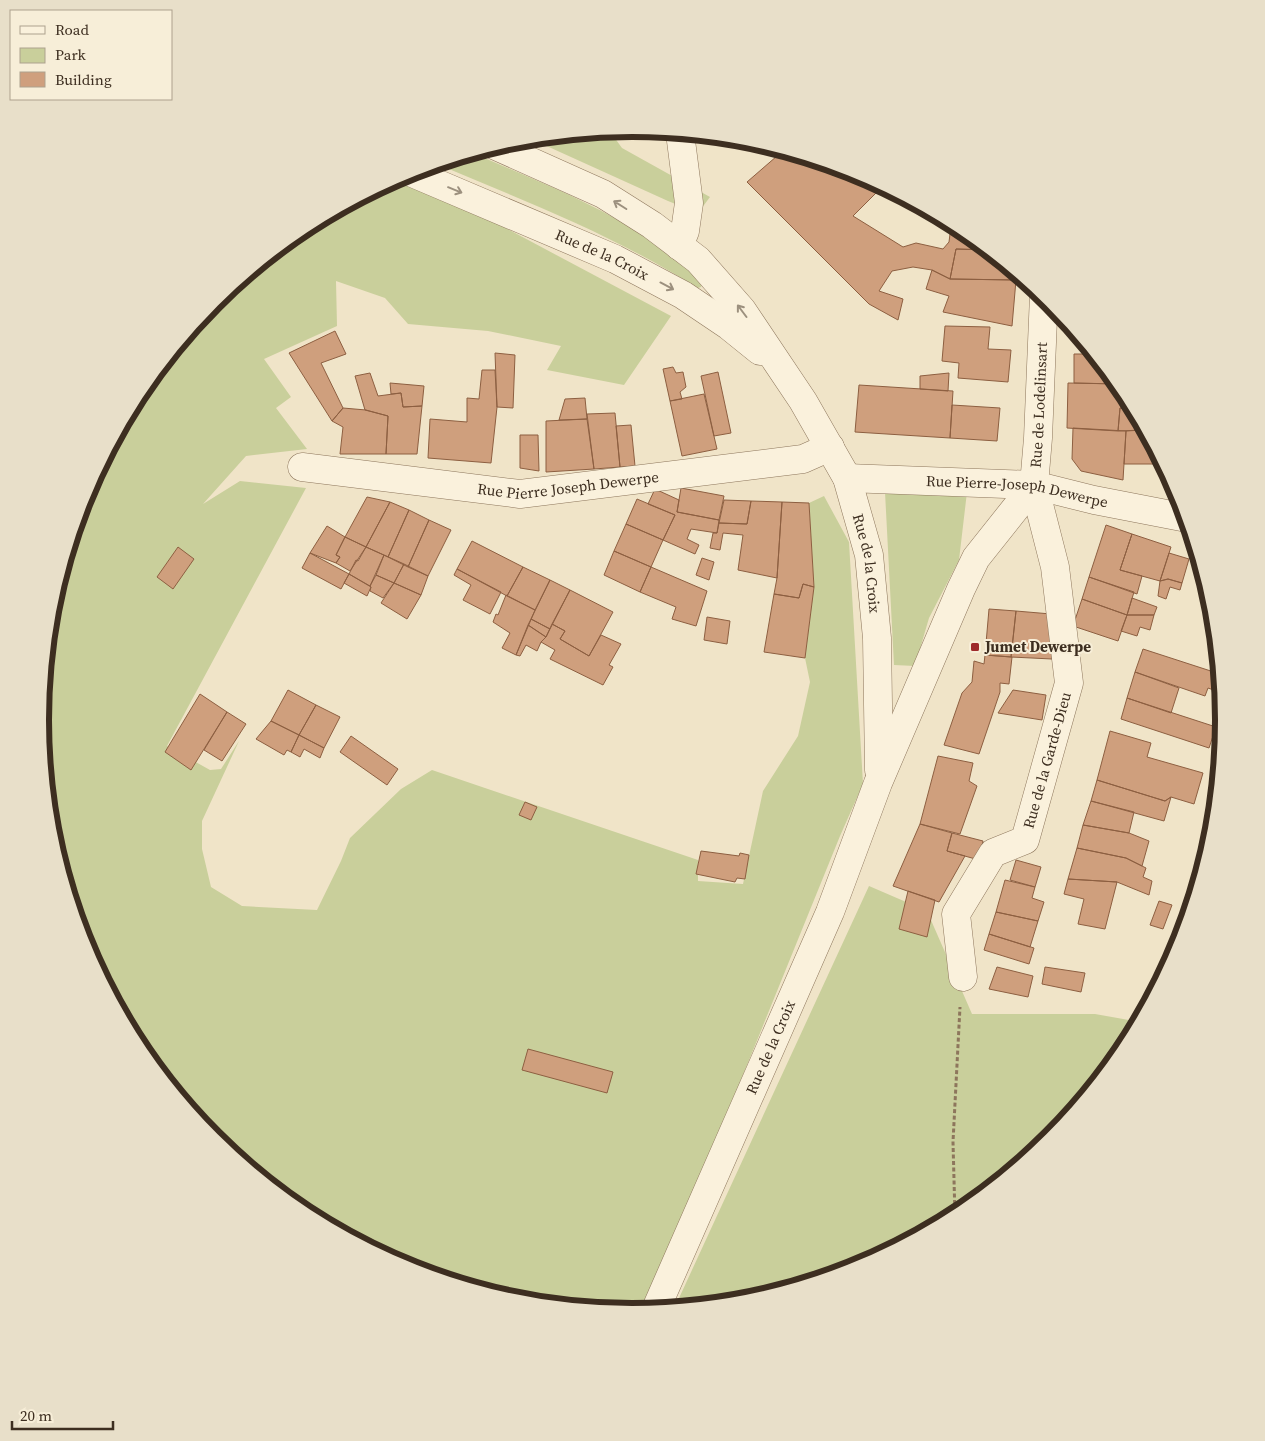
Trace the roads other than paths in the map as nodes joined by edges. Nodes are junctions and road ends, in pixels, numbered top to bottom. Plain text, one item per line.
1 (681, 139) edge
2 (507, 151) edge
3 (421, 177) edge
4 (680, 246) junction
5 (1044, 307) edge
6 (779, 365) junction
7 (830, 447) junction
8 (302, 467) dead end
9 (847, 478) junction
10 (1034, 485) junction
11 (1179, 516) edge
12 (878, 783) junction
13 (963, 977) road end
14 (658, 1303) edge

1 - 4 street
4 -> 2 street, Rue de la Croix
3 -> 6 street, Rue de la Croix
6 -> 4 street, Rue de la Croix
5 - 10 street, Rue de Lodelinsart
6 - 7 street, Rue de la Croix
7 - 8 street, Rue Pierre Joseph Dewerpe
7 - 9 street, Rue de la Croix
9 - 10 street, Rue Pierre-Joseph Dewerpe
9 - 12 street, Rue de la Croix
10 - 11 street, Rue Pierre-Joseph Dewerpe
10 - 12 street, Rue de la Croix
10 - 13 street, Rue de la Garde-Dieu
12 - 14 street, Rue de la Croix

